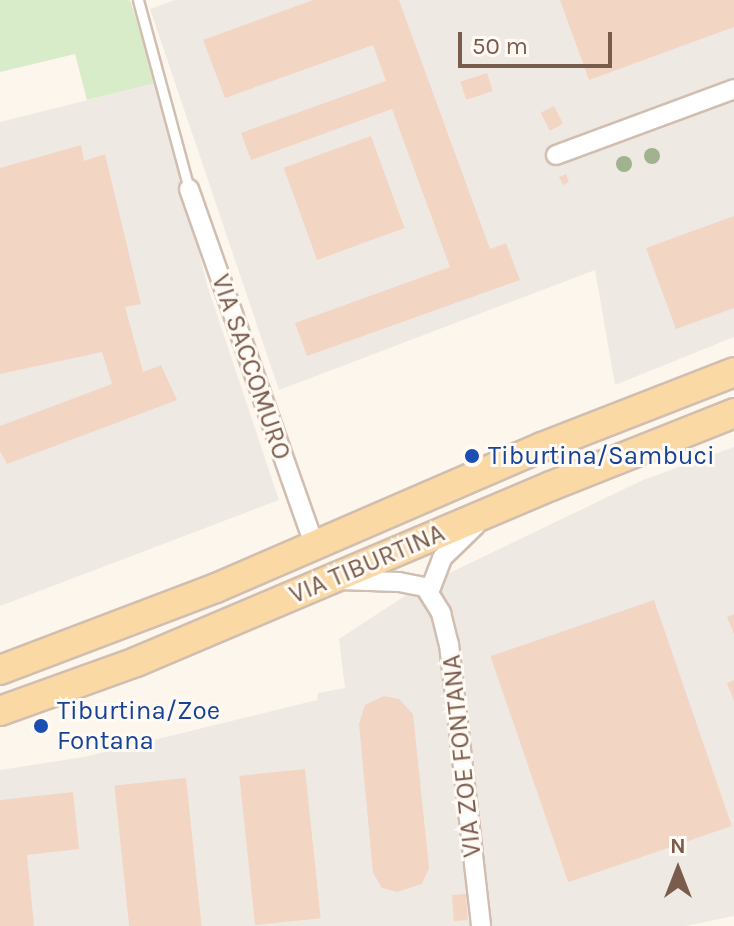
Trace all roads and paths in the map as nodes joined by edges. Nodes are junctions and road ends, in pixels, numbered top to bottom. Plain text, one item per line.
1 (138, 0) edge
2 (734, 89) edge
3 (556, 155) dead end
4 (189, 189) joint
5 (734, 372) edge
6 (734, 413) edge
7 (492, 510) junction
8 (314, 544) junction
9 (328, 580) junction
10 (430, 590) junction
11 (0, 670) edge
12 (0, 711) edge
13 (481, 926) edge

1 - 4 lane
2 - 3 street
4 - 8 street, VIA SACCOMURO
5 - 8 main road, VIA TIBURTINA
6 - 7 main road, VIA TIBURTINA
7 - 9 main road, VIA TIBURTINA
7 - 10 street
8 - 11 main road, VIA TIBURTINA
9 - 10 street
9 - 12 main road, VIA TIBURTINA
10 - 13 street, VIA ZOE FONTANA

